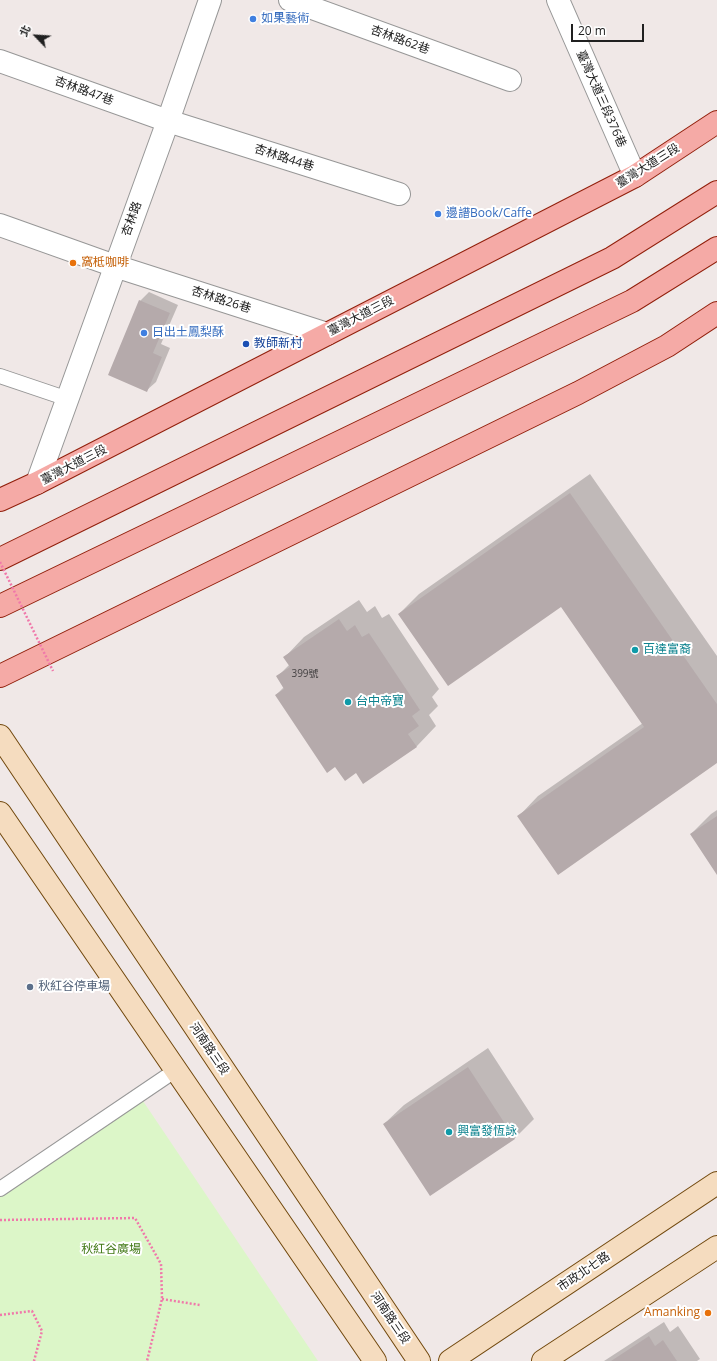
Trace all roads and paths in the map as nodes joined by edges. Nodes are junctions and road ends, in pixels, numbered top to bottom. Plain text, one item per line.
1 (210, 0) edge
2 (290, 0) edge
3 (558, 0) edge
4 (0, 61) edge
5 (510, 80) dead end
6 (168, 121) junction
7 (717, 122) edge
8 (635, 176) junction
9 (717, 192) edge
10 (399, 194) dead end
11 (0, 225) edge
12 (717, 248) edge
13 (115, 266) junction
14 (717, 313) edge
15 (327, 334) junction
16 (0, 376) edge
17 (68, 399) junction
18 (38, 483) junction
19 (0, 500) edge
20 (0, 561) edge
21 (0, 606) edge
22 (53, 671) dead end
23 (0, 676) edge
24 (0, 736) edge
25 (0, 813) edge
26 (176, 1070) junction
27 (717, 1183) edge
28 (0, 1188) edge
29 (0, 1220) edge
30 (717, 1247) edge
31 (162, 1299) junction
32 (200, 1305) dead end
33 (0, 1315) edge
34 (34, 1361) edge
35 (147, 1361) edge
36 (375, 1361) edge
37 (419, 1361) edge
38 (450, 1361) edge
39 (543, 1361) edge

1 - 6 street, 杏林路
2 - 5 street, 杏林路62巷
3 - 8 street, 臺灣大道三段376巷
4 - 6 street, 杏林路47巷
6 - 10 street, 杏林路44巷
6 - 13 street, 杏林路
7 - 8 main road, 臺灣大道三段
8 - 15 main road, 臺灣大道三段
9 - 20 main road
11 - 13 street, 杏林路26巷
12 - 21 main road
13 - 15 street, 杏林路26巷
13 - 17 street, 杏林路
14 - 23 main road
15 - 18 main road, 臺灣大道三段
16 - 17 lane
17 - 18 street, 杏林路
18 - 19 main road, 臺灣大道三段
20 - 22 path, bridge
24 - 37 street, 河南路三段
25 - 26 street
26 - 28 lane
26 - 36 street
27 - 38 street, 市政北七路
29 - 31 path
30 - 39 street
31 - 32 path
31 - 35 path
33 - 34 path

